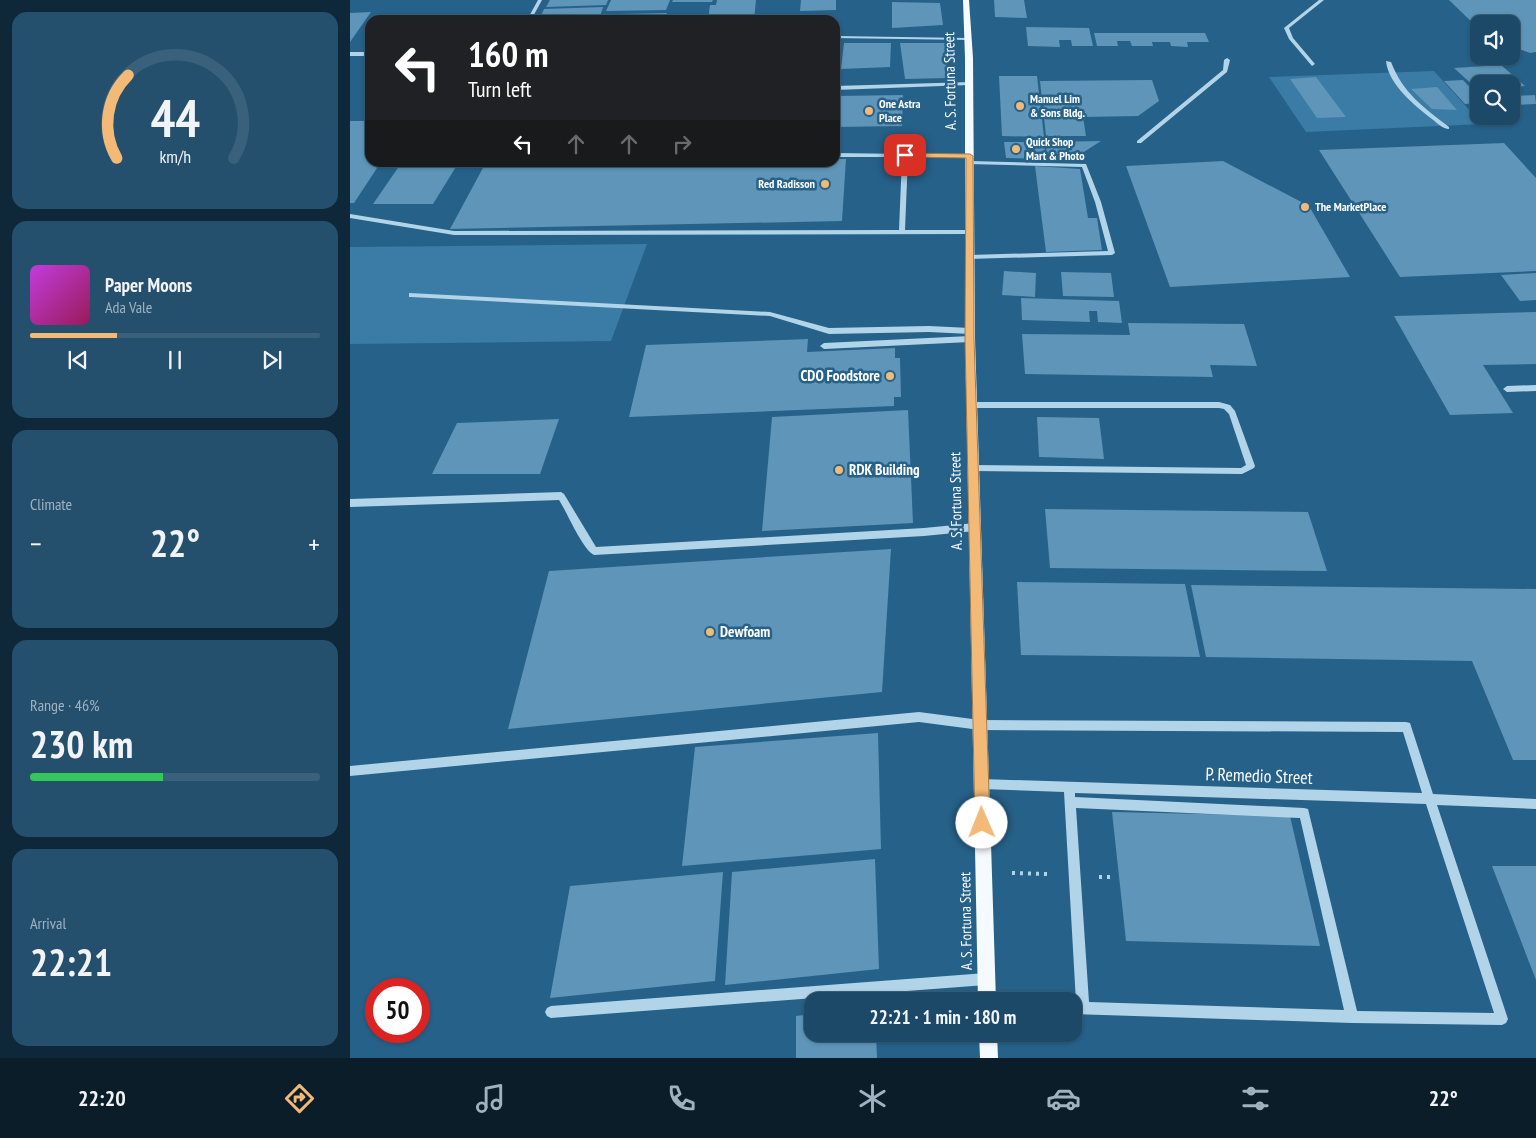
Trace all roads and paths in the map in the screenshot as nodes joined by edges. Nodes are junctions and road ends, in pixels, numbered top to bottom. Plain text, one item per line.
1 (540, 0) edge
2 (966, 0) edge
3 (1322, 0) edge
4 (532, 15) edge
5 (840, 37) edge
6 (968, 39) junction
7 (365, 54) edge
8 (350, 55) edge
9 (1227, 60) dead end
10 (1388, 62) dead end
11 (1312, 64) dead end
12 (968, 83) junction
13 (840, 88) edge
14 (1447, 128) dead end
15 (1139, 142) dead end
16 (840, 155) edge
17 (905, 155) junction
18 (970, 160) junction
19 (350, 216) edge
20 (902, 232) junction
21 (969, 232) junction
22 (970, 257) junction
23 (411, 295) dead end
24 (970, 335) junction
25 (824, 346) dead end
26 (1536, 388) edge
27 (1507, 389) dead end
28 (973, 405) junction
29 (974, 468) junction
30 (350, 503) edge
31 (975, 526) junction
32 (980, 725) junction
33 (350, 771) edge
34 (982, 784) junction
35 (1069, 787) junction
36 (1429, 798) junction
37 (1070, 802) junction
38 (1536, 804) edge
39 (1072, 821) joint
40 (986, 979) junction
41 (987, 992) edge
42 (1077, 992) edge
43 (1082, 1008) edge
44 (551, 1012) dead end
45 (1352, 1017) junction
46 (988, 1042) edge
47 (989, 1058) edge

1 - 4 street
2 - 6 main road, A. S. Fortuna Street
3 - 11 street
5 - 6 street
6 - 12 main road, A. S. Fortuna Street
7 - 8 street
9 - 15 street
10 - 14 street
12 - 13 lane
12 - 18 main road, A. S. Fortuna Street
16 - 17 lane
17 - 18 lane
17 - 20 lane
18 - 21 main road, A. S. Fortuna Street
18 - 22 street
19 - 20 street
20 - 21 street
21 - 22 main road, A. S. Fortuna Street
22 - 24 main road, A. S. Fortuna Street
23 - 24 street
24 - 25 street
24 - 28 main road, A. S. Fortuna Street
26 - 27 street
28 - 29 main road, A. S. Fortuna Street
28 - 29 street
29 - 31 main road, A. S. Fortuna Street
30 - 31 street
31 - 32 main road, A. S. Fortuna Street
32 - 33 street
32 - 34 main road, A. S. Fortuna Street
32 - 36 street
34 - 35 street, P. Remedio Street
34 - 40 main road, A. S. Fortuna Street
35 - 36 street, P. Remedio Street
35 - 37 street
36 - 38 street, P. Remedio Street
36 - 45 street
37 - 39 street
37 - 45 street
39 - 42 lane
40 - 41 main road, A. S. Fortuna Street
40 - 44 street
43 - 45 street
46 - 47 main road

